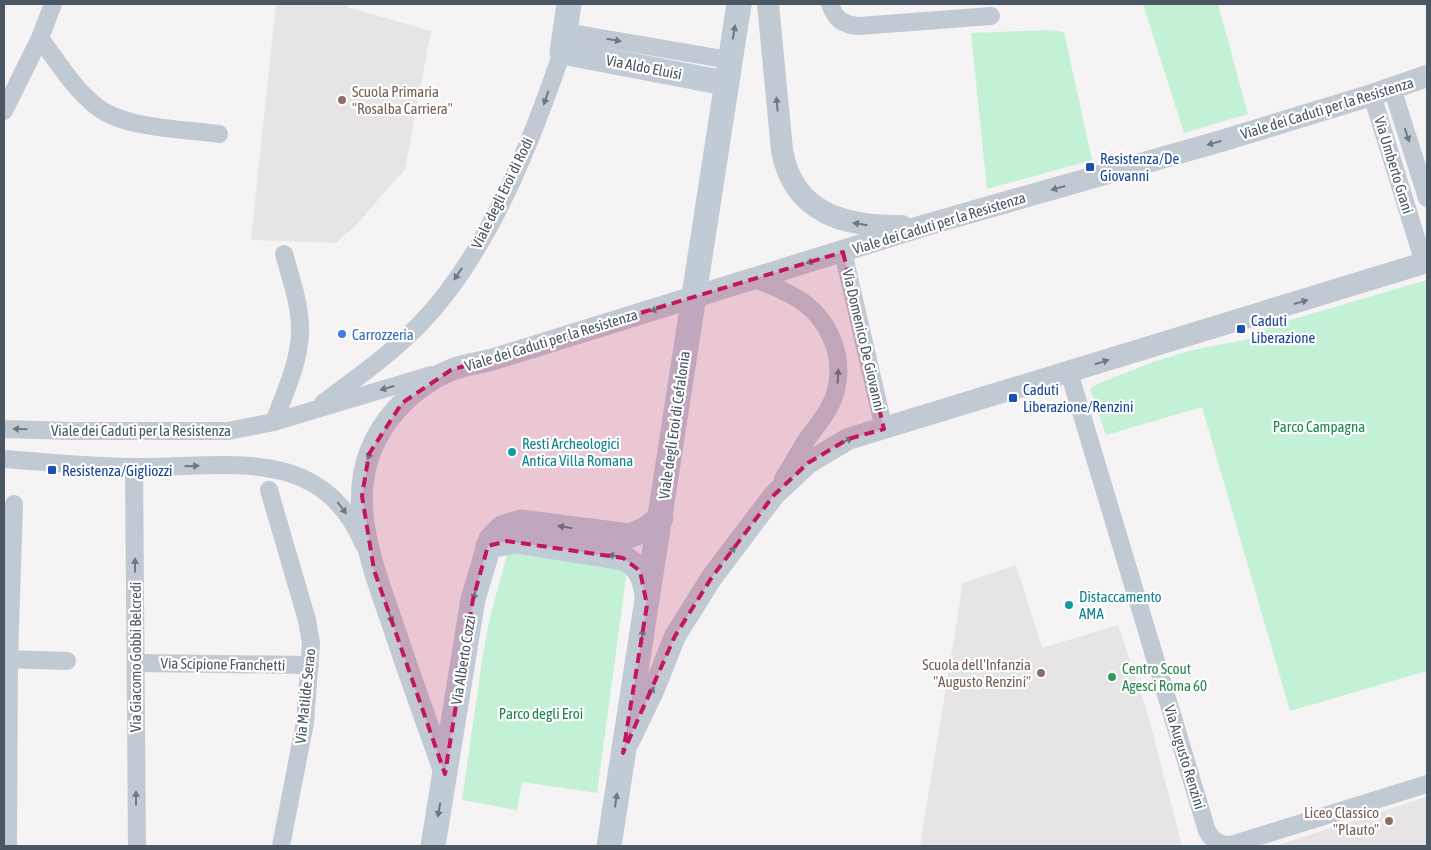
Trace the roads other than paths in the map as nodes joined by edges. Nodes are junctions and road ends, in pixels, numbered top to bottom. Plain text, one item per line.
1 (53, 4) edge
2 (569, 4) edge
3 (739, 4) edge
4 (768, 4) edge
5 (830, 4) edge
6 (991, 16) dead end
7 (40, 38) junction
8 (564, 42) junction
9 (727, 72) junction
10 (1427, 76) edge
11 (1382, 92) junction
12 (5, 103) edge
13 (219, 134) dead end
14 (1427, 198) edge
15 (926, 225) junction
16 (844, 252) junction
17 (284, 254) dead end
18 (1425, 263) edge
19 (754, 279) junction
20 (451, 370) junction
21 (1069, 372) junction
22 (313, 410) junction
23 (274, 422) junction
24 (4, 429) edge
25 (884, 429) junction
26 (4, 459) edge
27 (134, 468) junction
28 (269, 490) dead end
29 (774, 495) junction
30 (14, 504) dead end
31 (661, 518) junction
32 (488, 546) junction
33 (374, 570) junction
34 (647, 606) junction
35 (6, 659) edge
36 (67, 661) dead end
37 (136, 663) junction
38 (310, 665) junction
39 (623, 753) junction
40 (445, 774) junction
41 (1427, 784) edge
42 (8, 846) edge
43 (137, 846) edge
44 (281, 846) edge
45 (433, 846) edge
46 (610, 846) edge

1 - 7 street
2 - 8 main road, Viale degli Eroi di Rodi
9 -> 3 main road, Viale degli Eroi di Cefalonia
15 -> 4 street
5 - 6 street
7 - 12 street
7 - 13 street
8 -> 9 main road, Via Aldo Eluisi
8 -> 22 street, Viale degli Eroi di Rodi
9 - 31 main road, Viale degli Eroi di Cefalonia
10 - 11 street, Viale dei Caduti per la Resistenza
11 -> 14 street, Via Umberto Grani
11 -> 15 street, Viale dei Caduti per la Resistenza
11 - 18 street, Via Umberto Grani
15 - 16 street, Viale dei Caduti per la Resistenza
16 -> 19 street, Viale dei Caduti per la Resistenza
16 - 25 street, Via Domenico De Giovanni
17 - 23 street
21 -> 18 street
19 -> 20 street, Viale dei Caduti per la Resistenza
29 -> 19 street
20 -> 22 street, Viale dei Caduti per la Resistenza
20 -> 33 street, Viale dei Caduti per la Resistenza
21 - 25 street
21 - 41 street, Via Augusto Renzini
22 - 23 street, Viale dei Caduti per la Resistenza
23 -> 24 street, Viale dei Caduti per la Resistenza
29 -> 25 street
26 - 27 street, Viale dei Caduti per la Resistenza
27 -> 33 street, Viale dei Caduti per la Resistenza
37 -> 27 street, Via Giacomo Gobbi Belcredi
28 - 38 street, Via Matilde Serao
39 -> 29 street
30 - 35 street
31 -> 32 main road, Via Alberto Cozzi
31 - 34 main road, Viale degli Eroi di Cefalonia
34 -> 32 main road
32 -> 40 main road, Via Alberto Cozzi
33 -> 40 street, Viale dei Caduti per la Resistenza
39 -> 34 main road, Viale degli Eroi di Cefalonia
35 - 36 street
35 - 42 street
37 - 38 street, Via Scipione Franchetti
43 -> 37 street, Via Giacomo Gobbi Belcredi
38 - 44 street, Via Matilde Serao
46 -> 39 main road, Viale degli Eroi di Cefalonia
40 -> 45 main road

